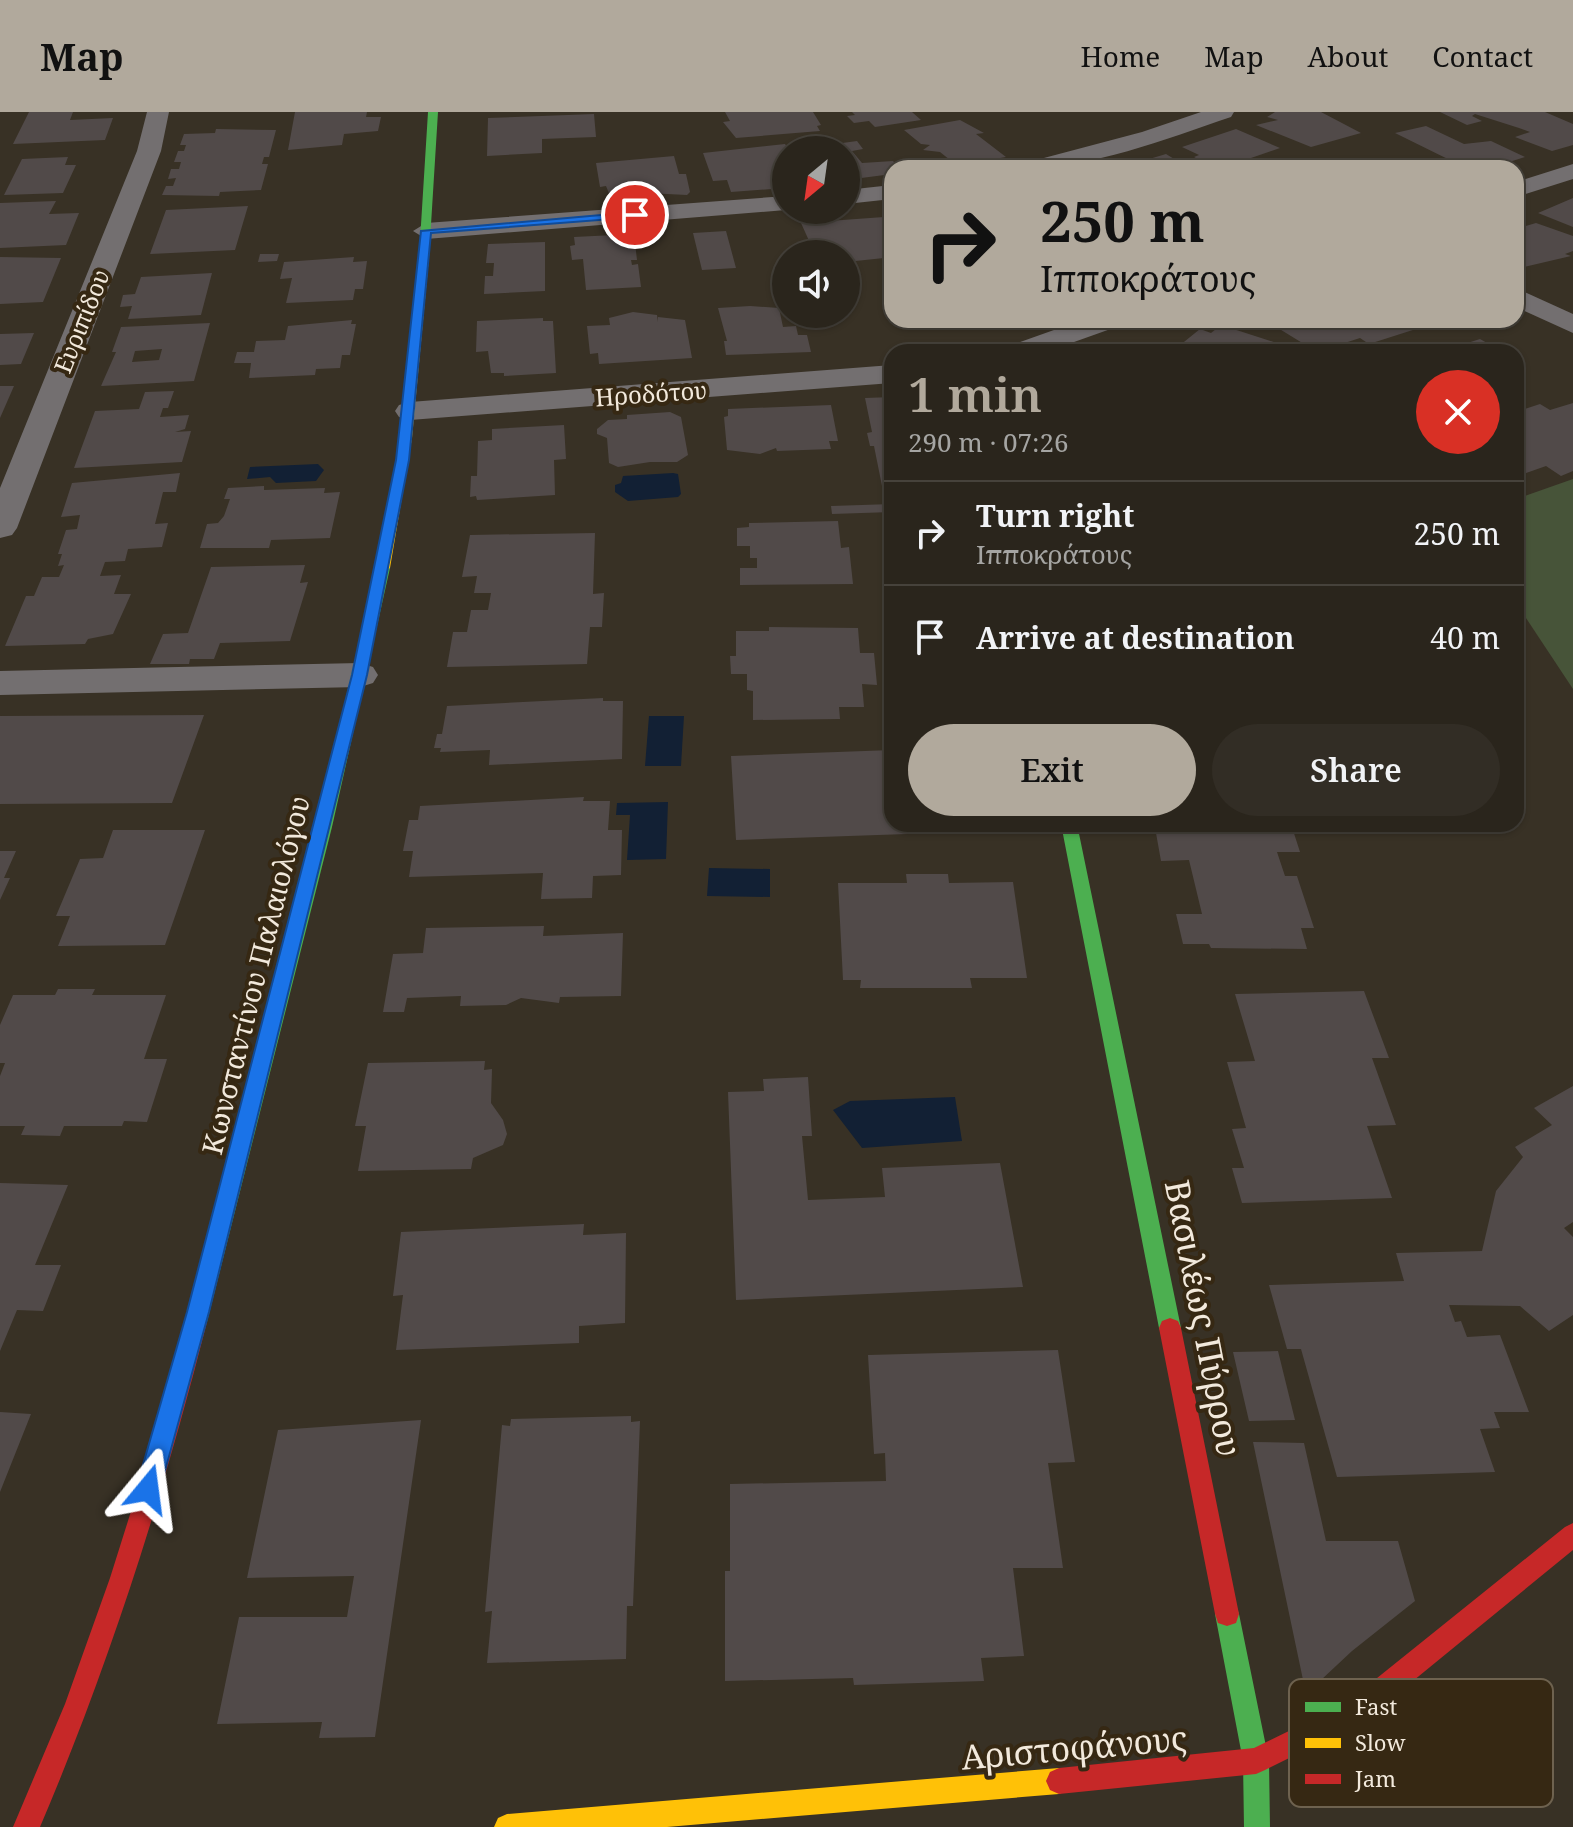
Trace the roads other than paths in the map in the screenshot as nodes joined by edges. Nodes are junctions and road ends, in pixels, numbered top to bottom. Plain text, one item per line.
1 (158, 112) edge
2 (433, 112) edge
3 (1223, 112) edge
4 (1063, 160) edge
5 (1573, 171) edge
6 (1524, 187) edge
7 (884, 193) edge
8 (860, 195) edge
9 (772, 204) edge
10 (426, 231) junction
11 (1524, 300) edge
12 (1573, 325) edge
13 (1087, 328) edge
14 (1043, 344) edge
15 (884, 375) edge
16 (410, 411) junction
17 (0, 528) edge
18 (360, 675) junction
19 (0, 683) edge
20 (1071, 832) edge
21 (1573, 1535) edge
22 (1396, 1679) edge
23 (1289, 1745) edge
24 (1256, 1761) junction
25 (26, 1827) edge
26 (507, 1827) edge
27 (1257, 1827) edge

1 - 17 street, Ευριπίδου
2 - 10 street, Κωνσταντίνου Παλαιολόγου
3 - 4 street
5 - 6 street
7 - 8 street
9 - 10 street
10 - 16 street, Κωνσταντίνου Παλαιολόγου
11 - 12 street
13 - 14 street
15 - 16 street, Ηροδότου
16 - 18 street, Κωνσταντίνου Παλαιολόγου
18 - 19 street
18 - 25 street, Κωνσταντίνου Παλαιολόγου
20 - 24 street, Βασιλέως Πύρρου
21 - 22 street, Αριστοφάνους
23 - 24 street, Αριστοφάνους
24 - 26 street, Αριστοφάνους
24 - 27 street, Βασιλέως Πύρρου

